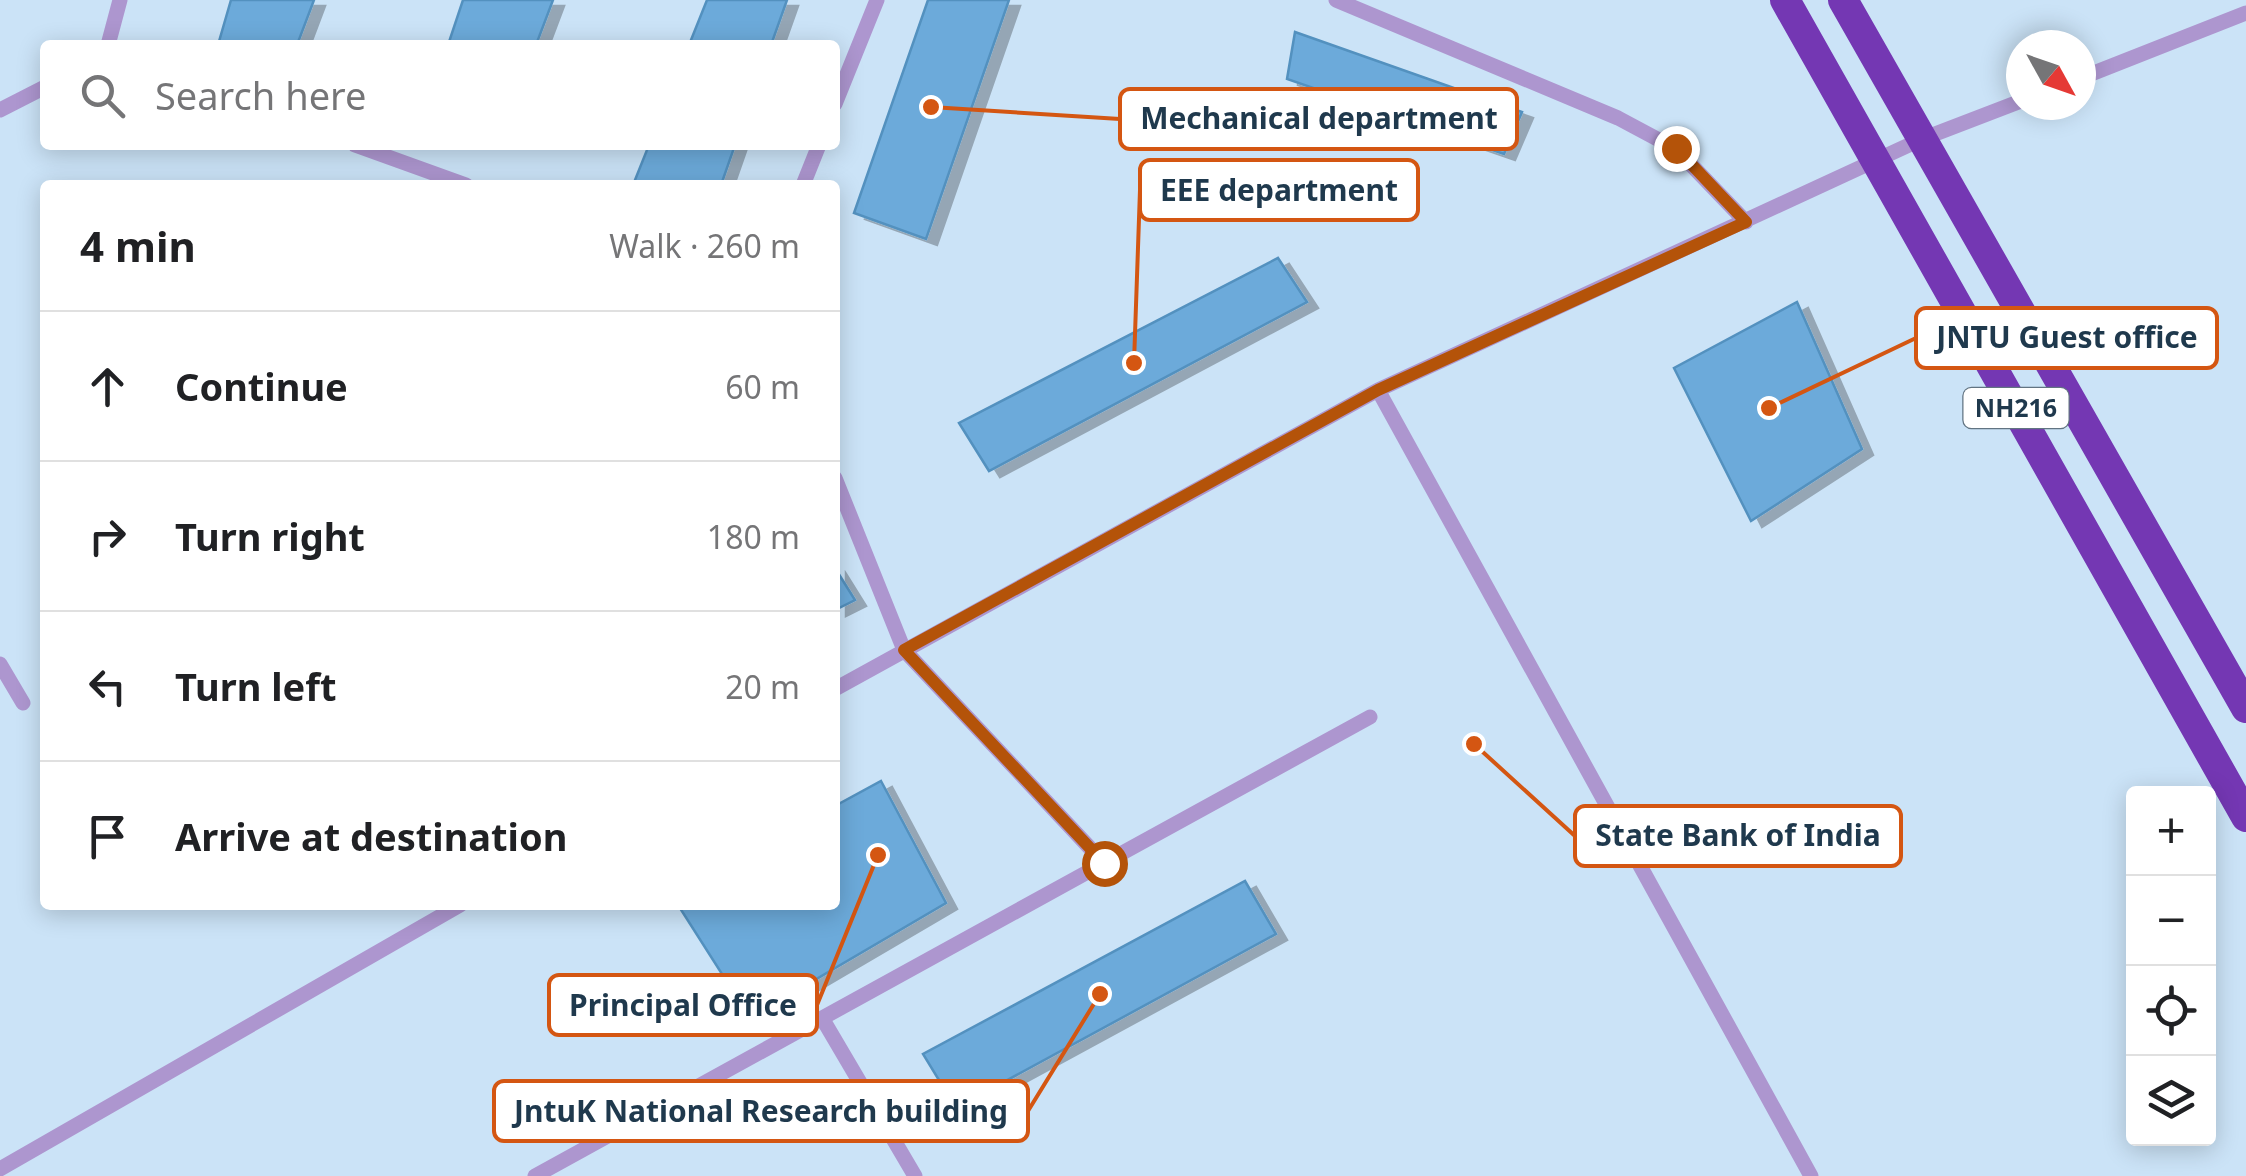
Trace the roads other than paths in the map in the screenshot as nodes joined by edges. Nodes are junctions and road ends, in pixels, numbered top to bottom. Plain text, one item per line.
1 (120, 0) edge
2 (876, 0) edge
3 (1336, 0) edge
4 (1784, 0) edge
5 (1843, 0) edge
6 (2246, 13) edge
7 (109, 40) edge
8 (2096, 72) edge
9 (40, 90) edge
10 (840, 91) edge
11 (2006, 107) edge
12 (0, 110) edge
13 (1922, 139) junction
14 (369, 150) edge
15 (817, 150) edge
16 (1876, 162) junction
17 (452, 180) edge
18 (805, 180) edge
19 (1746, 222) junction
20 (1378, 390) junction
21 (840, 490) edge
22 (904, 650) junction
23 (0, 664) edge
24 (840, 686) edge
25 (23, 703) dead end
26 (2246, 708) edge
27 (1370, 718) dead end
28 (2246, 817) edge
29 (1104, 863) junction
30 (451, 910) edge
31 (822, 1018) junction
32 (0, 1169) edge
33 (535, 1176) edge
34 (915, 1176) edge
35 (1811, 1176) edge

1 - 7 lane
2 - 10 lane
3 - 19 lane
4 - 16 highway, NH216
5 - 13 highway, NH216
6 - 8 lane
9 - 12 lane
11 - 13 lane
13 - 16 lane
13 - 26 highway, NH216
14 - 17 lane
15 - 18 lane
16 - 19 lane
16 - 28 highway, NH216
19 - 20 lane
20 - 22 lane
20 - 35 lane
21 - 22 lane
22 - 24 lane
22 - 29 lane
23 - 25 lane
27 - 29 lane
29 - 31 lane
30 - 32 lane
31 - 33 lane
31 - 34 lane

